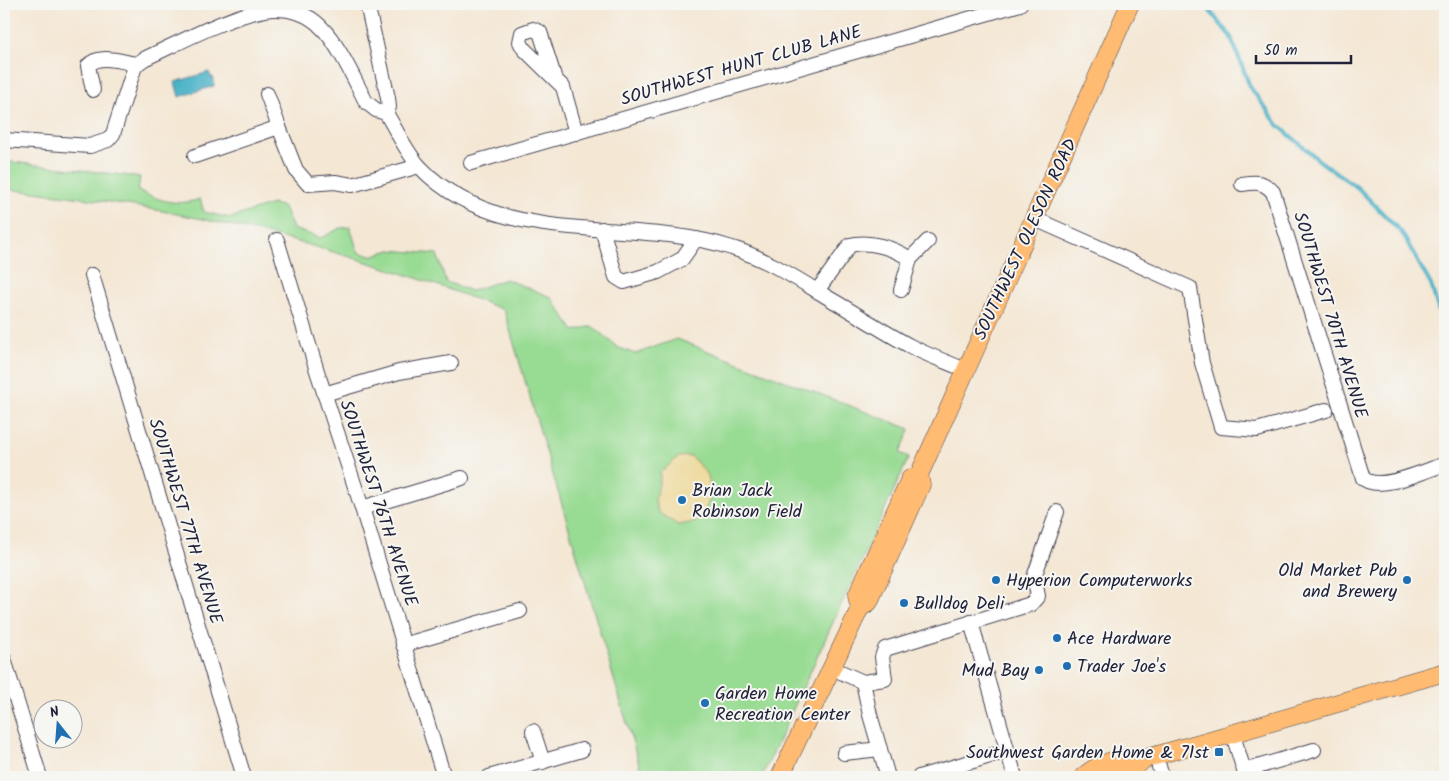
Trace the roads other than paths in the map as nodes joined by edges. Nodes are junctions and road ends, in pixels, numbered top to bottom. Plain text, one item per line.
1 (368, 4) edge
2 (1020, 4) edge
3 (1130, 4) edge
4 (136, 64) junction
5 (554, 76) dead end
6 (93, 90) dead end
7 (267, 94) dead end
8 (386, 113) junction
9 (279, 127) junction
10 (576, 133) junction
11 (4, 140) edge
12 (195, 156) dead end
13 (471, 163) dead end
14 (419, 166) junction
15 (1242, 184) dead end
16 (1035, 219) junction
17 (602, 229) junction
18 (696, 239) junction
19 (277, 240) dead end
20 (928, 241) dead end
21 (910, 259) junction
22 (92, 275) dead end
23 (901, 290) dead end
24 (817, 291) junction
25 (451, 363) dead end
26 (965, 370) junction
27 (324, 394) junction
28 (1326, 410) dead end
29 (1445, 464) edge
30 (462, 478) dead end
31 (362, 508) junction
32 (1057, 512) dead end
33 (520, 611) dead end
34 (971, 622) junction
35 (403, 645) junction
36 (4, 658) edge
37 (832, 668) junction
38 (1445, 672) edge
39 (863, 682) junction
40 (533, 730) dead end
41 (1233, 735) junction
42 (880, 749) junction
43 (582, 750) dead end
44 (1314, 750) dead end
45 (1007, 751) junction
46 (844, 753) dead end
47 (1150, 758) junction
48 (543, 762) junction
49 (1245, 774) edge
50 (40, 777) edge
51 (244, 777) edge
52 (444, 777) edge
53 (489, 777) edge
54 (780, 777) edge
55 (888, 777) edge
56 (919, 777) edge
57 (1015, 777) edge
58 (1083, 777) edge
59 (1109, 777) edge
60 (1162, 777) edge

1 - 8 street
2 - 10 street, SOUTHWEST HUNT CLUB LANE
3 - 16 main road, SOUTHWEST OLESON ROAD
4 - 6 street
4 - 8 street
4 - 11 street
5 - 10 street
7 - 9 street
8 - 14 street
9 - 12 street
9 - 14 street
10 - 13 street, SOUTHWEST HUNT CLUB LANE
14 - 17 street
15 - 29 street, SOUTHWEST 70TH AVENUE
16 - 26 main road, SOUTHWEST OLESON ROAD
16 - 28 street
17 - 18 street
17 - 18 street
18 - 24 street
19 - 27 street, SOUTHWEST 76TH AVENUE
20 - 21 street
21 - 23 street
21 - 24 street
22 - 51 street, SOUTHWEST 77TH AVENUE
24 - 26 street
25 - 27 street
26 - 37 main road, SOUTHWEST OLESON ROAD
27 - 31 street, SOUTHWEST 76TH AVENUE
30 - 31 street
31 - 35 street, SOUTHWEST 76TH AVENUE
32 - 34 street
33 - 35 street
34 - 39 street
34 - 45 street
35 - 52 street, SOUTHWEST 76TH AVENUE
36 - 50 street
37 - 39 street
37 - 54 main road, SOUTHWEST OLESON ROAD
38 - 41 main road
39 - 42 street
40 - 48 street
41 - 47 main road
41 - 49 street
42 - 46 street
42 - 55 street
43 - 48 street
44 - 49 street
45 - 56 street
45 - 57 street
47 - 58 main road
47 - 59 main road
47 - 60 street
48 - 53 street

